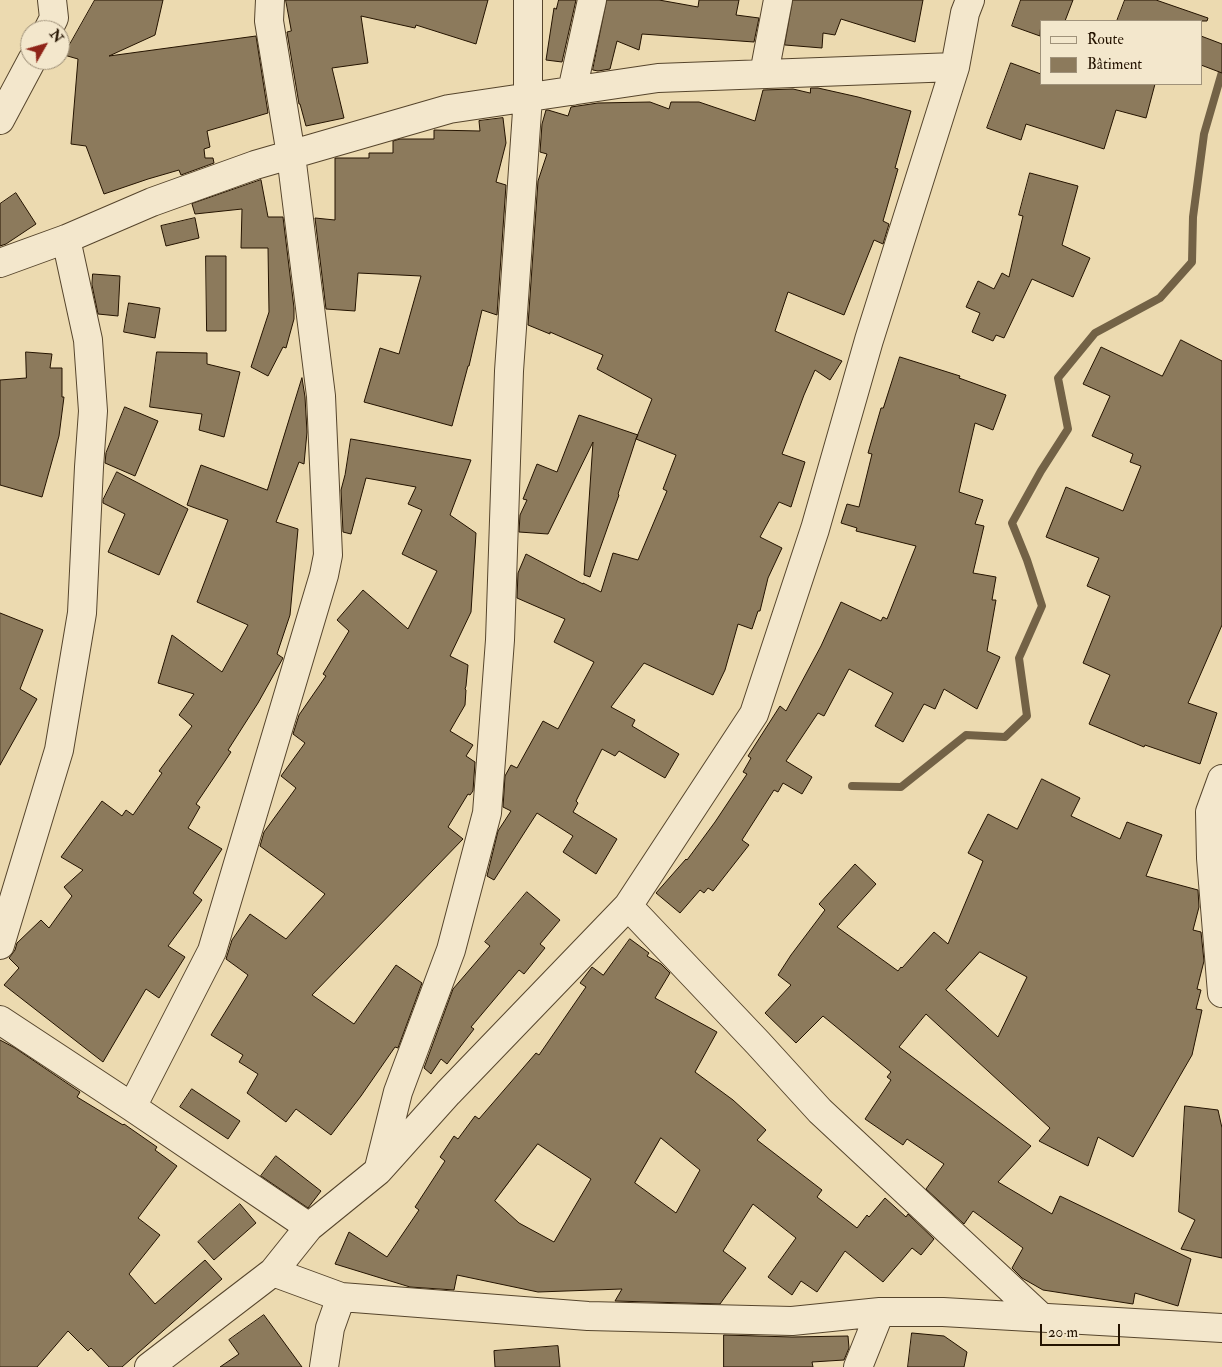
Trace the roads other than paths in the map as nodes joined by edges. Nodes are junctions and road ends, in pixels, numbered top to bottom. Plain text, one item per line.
1 (270, 0) edge
2 (528, 0) edge
3 (592, 0) edge
4 (778, 0) edge
5 (965, 4) edge
6 (955, 67) junction
7 (27, 70) edge
8 (764, 74) junction
9 (572, 91) junction
10 (528, 97) junction
11 (0, 120) edge
12 (291, 155) junction
13 (66, 239) junction
14 (0, 263) edge
15 (1222, 778) edge
16 (628, 906) junction
17 (0, 945) edge
18 (1222, 993) edge
19 (0, 1020) edge
20 (132, 1107) junction
21 (378, 1172) junction
22 (309, 1227) junction
23 (273, 1272) junction
24 (341, 1297) junction
25 (880, 1312) junction
26 (1041, 1317) junction
27 (1222, 1328) edge
28 (149, 1367) edge
29 (324, 1367) edge
30 (858, 1367) edge

1 - 12 street
2 - 10 street
3 - 9 street
4 - 8 street
5 - 6 street
6 - 8 street
6 - 16 street
7 - 11 street
8 - 9 street
9 - 10 street
10 - 12 street
10 - 21 street
12 - 13 street
12 - 20 street
13 - 14 street
13 - 17 street
15 - 18 street
16 - 21 street
16 - 26 street
19 - 20 street
20 - 22 street
21 - 22 street
22 - 23 street
23 - 24 street
23 - 28 street
24 - 25 street
24 - 29 street
25 - 26 street
25 - 30 street
26 - 27 street

